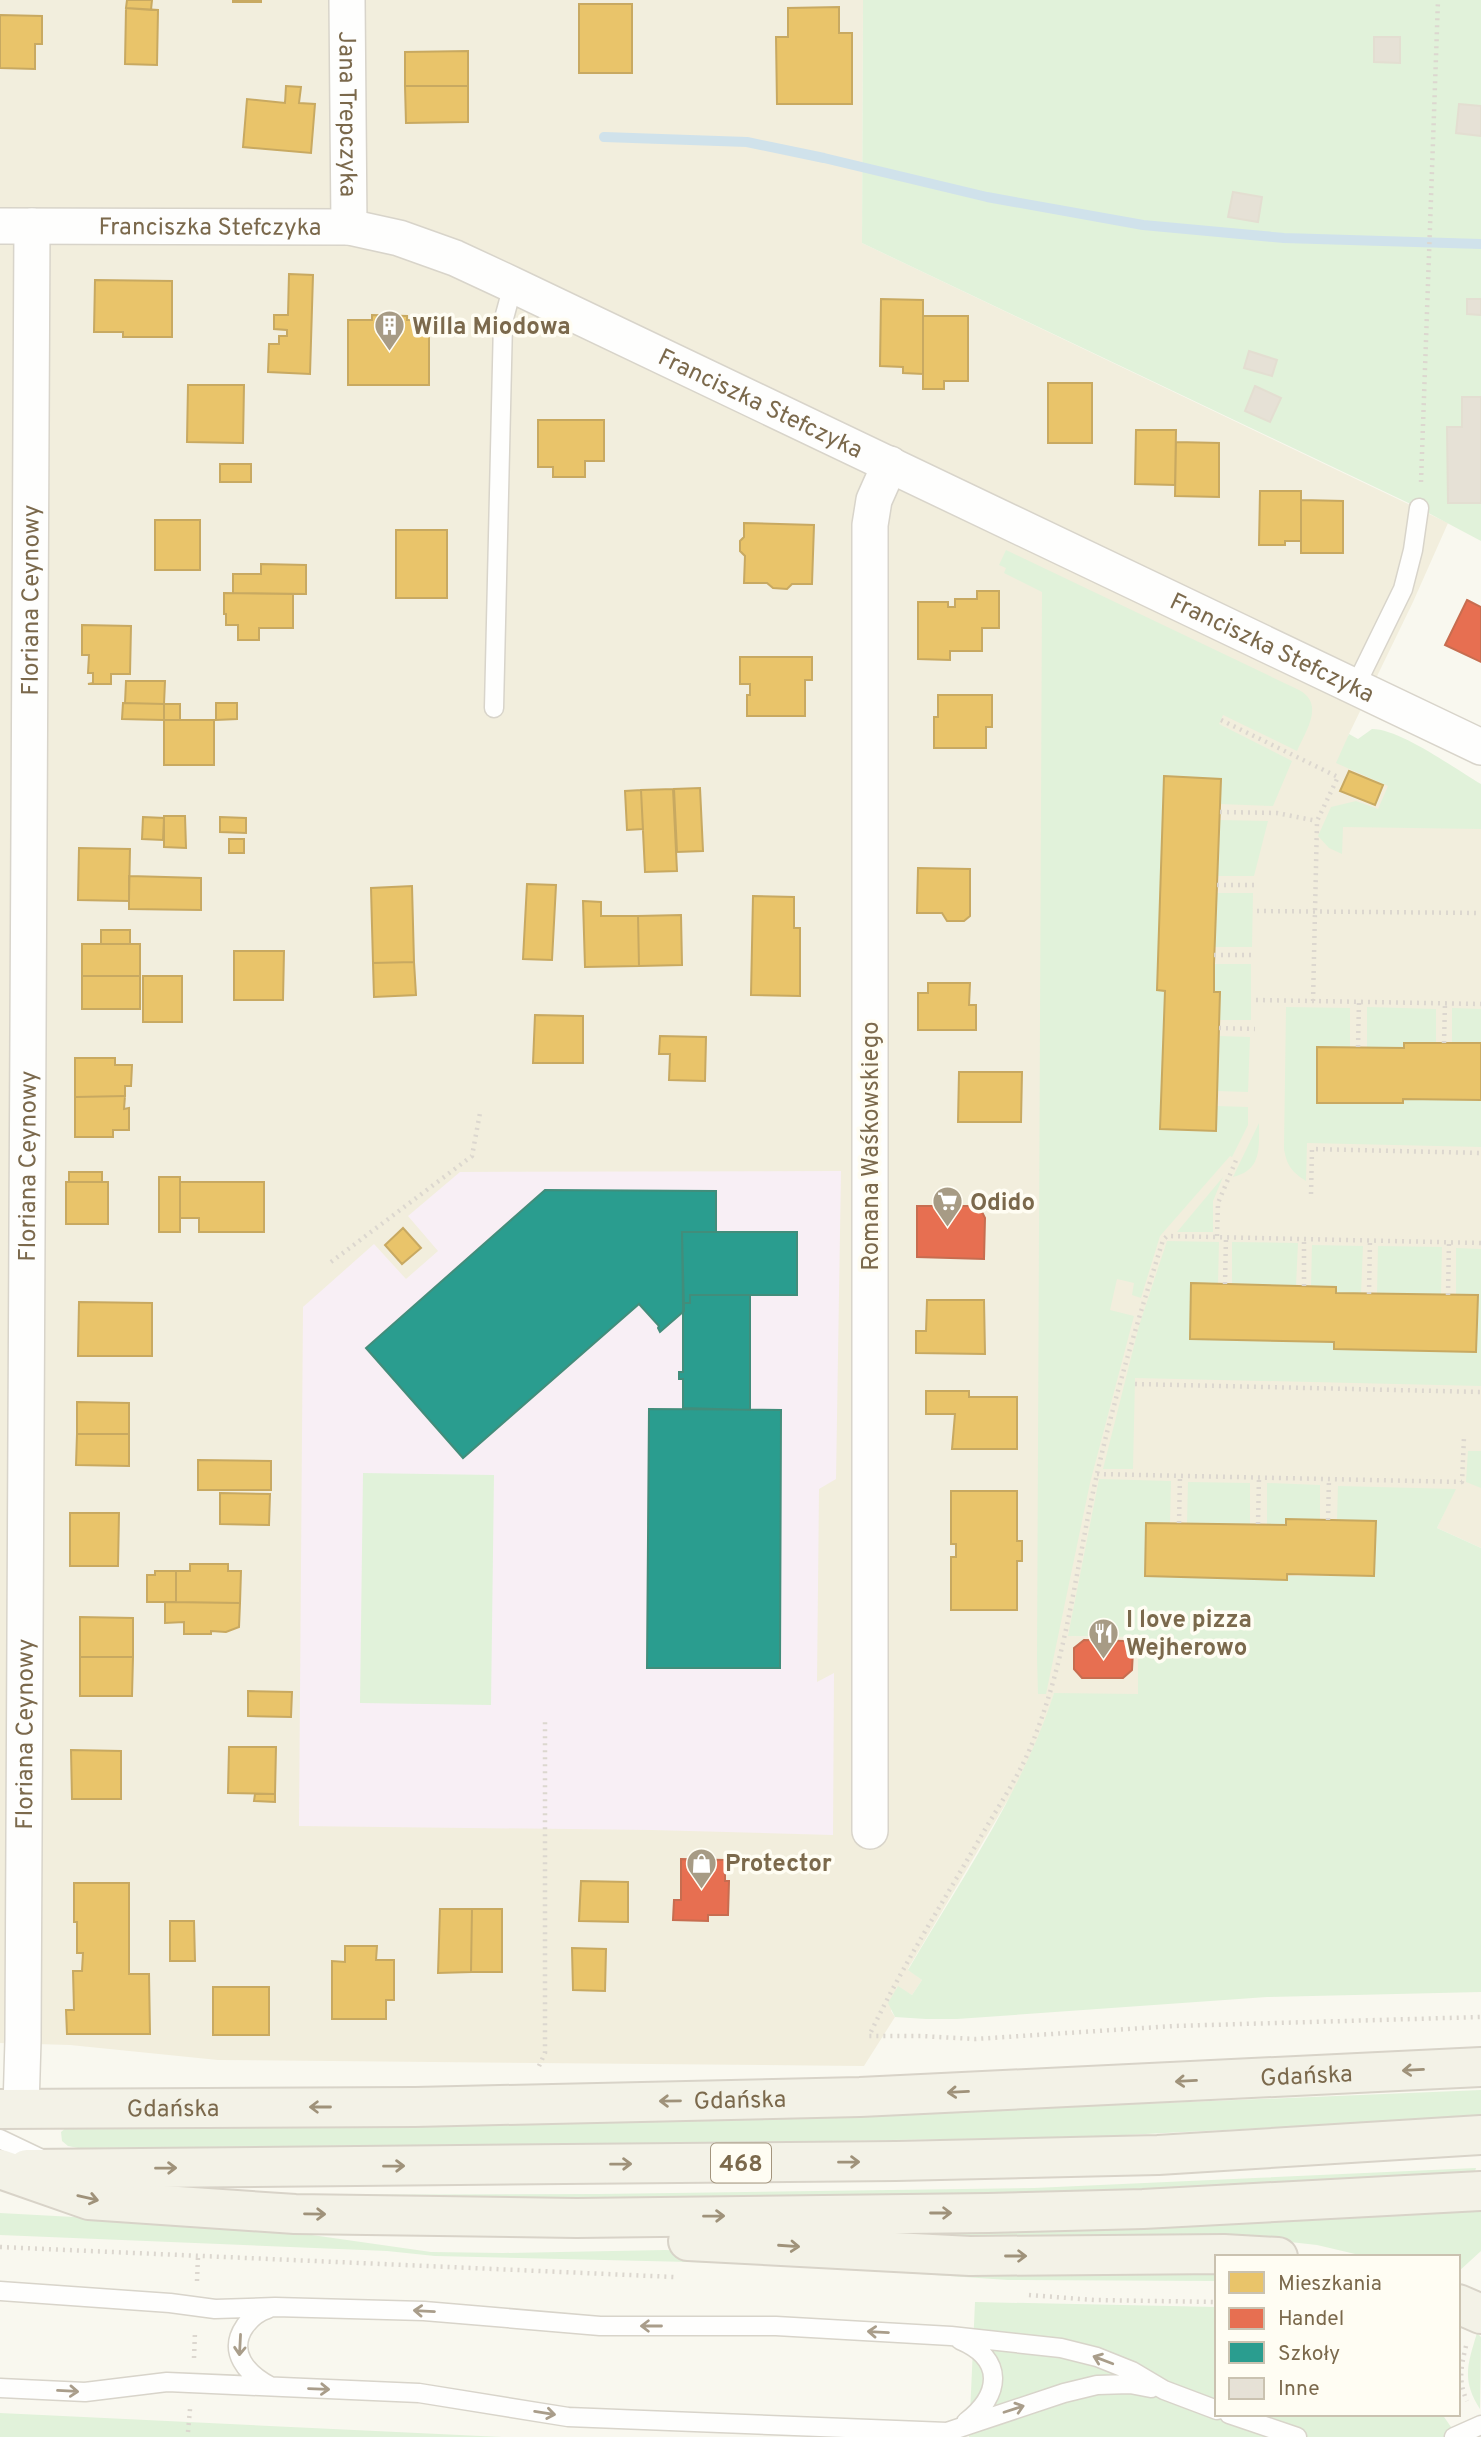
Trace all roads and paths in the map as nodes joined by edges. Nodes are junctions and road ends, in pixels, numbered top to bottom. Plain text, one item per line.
1 (347, 0) edge
2 (1438, 0) edge
3 (16, 226) edge
4 (349, 227) junction
5 (513, 285) junction
6 (890, 464) junction
7 (1419, 508) joint
8 (1355, 687) junction
9 (494, 708) dead end
10 (1221, 720) dead end
11 (1481, 747) edge
12 (1220, 812) dead end
13 (1317, 821) junction
14 (1217, 885) dead end
15 (1258, 885) dead end
16 (1257, 911) dead end
17 (1315, 912) junction
18 (1481, 913) edge
19 (1214, 955) dead end
20 (1256, 955) dead end
21 (1256, 1000) dead end
22 (1312, 1002) junction
23 (1359, 1002) junction
24 (1445, 1003) junction
25 (1481, 1004) edge
26 (1219, 1028) dead end
27 (1255, 1028) dead end
28 (1444, 1043) dead end
29 (1358, 1047) dead end
30 (480, 1113) dead end
31 (1481, 1153) edge
32 (1237, 1158) dead end
33 (1311, 1194) dead end
34 (1217, 1236) junction
35 (1226, 1237) junction
36 (1304, 1238) junction
37 (1370, 1240) junction
38 (1449, 1242) junction
39 (1481, 1242) edge
40 (331, 1262) dead end
41 (1225, 1284) dead end
42 (1304, 1286) dead end
43 (1369, 1294) dead end
44 (1448, 1296) dead end
45 (1135, 1384) dead end
46 (1481, 1392) edge
47 (1464, 1437) dead end
48 (1097, 1474) junction
49 (1180, 1476) junction
50 (1259, 1478) junction
51 (1329, 1479) junction
52 (1328, 1520) dead end
53 (1179, 1523) dead end
54 (1258, 1524) dead end
55 (545, 1722) dead end
56 (870, 1831) dead end
57 (1481, 2017) edge
58 (545, 2053) dead end
59 (1481, 2067) edge
60 (16, 2125) edge
61 (1481, 2135) edge
62 (0, 2169) edge
63 (61, 2169) junction
64 (1481, 2191) edge
65 (577, 2218) junction
66 (0, 2247) edge
67 (1242, 2255) edge
68 (198, 2256) junction
69 (679, 2278) dead end
70 (0, 2291) edge
71 (1027, 2295) dead end
72 (1215, 2302) edge
73 (196, 2306) junction
74 (275, 2307) junction
75 (1472, 2310) edge
76 (951, 2336) junction
77 (193, 2383) junction
78 (271, 2386) junction
79 (0, 2388) edge
80 (1164, 2390) junction
81 (1470, 2406) dead end
82 (1215, 2409) edge
83 (1231, 2416) edge
84 (1235, 2416) edge
85 (1481, 2426) edge
86 (947, 2431) junction
87 (188, 2432) dead end
88 (1266, 2437) edge
89 (1297, 2437) edge
90 (1454, 2437) edge

1 - 4 street, Jana Trepczyka
2 - 7 path
3 - 4 street, Franciszka Stefczyka
3 - 60 street, Floriana Ceynowy
4 - 5 street, Franciszka Stefczyka
5 - 6 street, Franciszka Stefczyka
5 - 9 lane
6 - 8 street, Franciszka Stefczyka
6 - 56 street, Romana Waśkowskiego
7 - 8 lane
8 - 11 street, Franciszka Stefczyka
10 - 13 path
12 - 13 path
13 - 17 path
14 - 15 path
16 - 17 path
17 - 18 path
17 - 22 path
19 - 20 path
21 - 22 path
22 - 23 path
23 - 24 path
23 - 29 path
24 - 25 path
24 - 28 path
26 - 27 path
30 - 40 path
31 - 33 path
32 - 34 path
34 - 35 path
34 - 48 path
35 - 36 path
35 - 41 path
36 - 37 path
36 - 42 path
37 - 38 path
37 - 43 path
38 - 39 path
38 - 44 path
45 - 46 path
47 - 51 path
48 - 49 path
48 - 57 path
49 - 50 path
49 - 53 path
50 - 51 path
50 - 54 path
51 - 52 path
55 - 58 path
59 -> 60 main road, Gdańska
60 - 63 lane
63 -> 61 main road, 468
62 - 63 main road, 468
62 -> 65 main road
65 -> 64 main road
65 -> 67 main road
66 - 68 path
68 - 69 path
68 - 73 path
70 - 73 lane
71 - 72 path
73 - 74 lane
73 - 77 path
76 -> 74 lane
74 -> 78 lane
75 - 81 path
80 -> 76 lane
76 - 86 lane
77 - 78 lane
79 -> 77 lane
77 - 87 path
78 -> 86 lane
80 - 82 lane
86 -> 80 lane
83 - 88 lane
84 - 89 lane
85 - 90 lane

